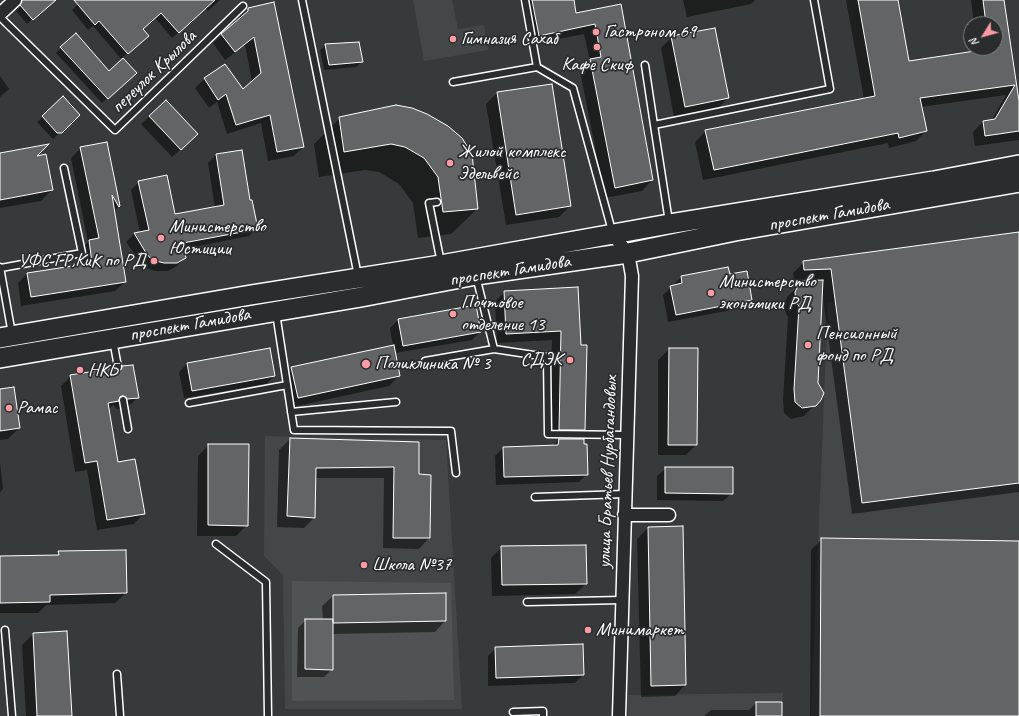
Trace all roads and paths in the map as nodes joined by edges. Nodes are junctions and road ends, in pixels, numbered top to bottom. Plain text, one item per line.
1 (15, 0) edge
2 (302, 0) edge
3 (525, 0) edge
4 (814, 0) edge
5 (243, 6) dead end
6 (0, 16) edge
7 (645, 64) dead end
8 (537, 67) junction
9 (453, 82) dead end
10 (654, 125) junction
11 (1019, 165) edge
12 (64, 168) dead end
13 (1019, 182) edge
14 (437, 202) dead end
15 (669, 224) junction
16 (613, 235) junction
17 (628, 253) junction
18 (441, 265) junction
19 (1, 268) edge
20 (476, 275) junction
21 (359, 278) junction
22 (275, 310) junction
23 (6, 337) edge
24 (112, 339) junction
25 (494, 349) junction
26 (0, 358) edge
27 (425, 361) dead end
28 (118, 367) dead end
29 (287, 386) junction
30 (123, 400) dead end
31 (396, 402) dead end
32 (189, 403) dead end
33 (291, 412) junction
34 (128, 430) dead end
35 (628, 435) junction
36 (456, 473) dead end
37 (625, 494) junction
38 (535, 497) dead end
39 (669, 515) dead end
40 (624, 516) junction
41 (216, 544) dead end
42 (622, 600) junction
43 (527, 602) dead end
44 (5, 630) dead end
45 (117, 674) dead end
46 (513, 712) dead end
47 (12, 716) edge
48 (120, 716) edge
49 (268, 716) edge
50 (543, 716) edge
51 (619, 716) edge

1 - 6 street
2 - 21 lane
3 - 8 lane
4 - 10 lane
5 - 6 lane, переулок Крылова
7 - 10 lane
8 - 9 lane
8 - 16 lane
10 - 15 lane
11 - 15 main road, проспект Гамидова
12 - 19 lane
13 - 17 main road, проспект Гамидова
14 - 18 lane
15 - 16 main road, проспект Гамидова
16 - 17 street, улица Братьев Нурбагандовых
16 - 18 main road, проспект Гамидова
17 - 20 main road, проспект Гамидова
17 - 35 street, улица Братьев Нурбагандовых
18 - 21 main road, проспект Гамидова
19 - 23 lane
20 - 22 main road, проспект Гамидова
20 - 25 lane
21 - 23 main road, проспект Гамидова
22 - 24 main road, проспект Гамидова
22 - 29 lane
24 - 26 main road, проспект Гамидова
24 - 28 lane
25 - 27 lane
25 - 35 lane
29 - 32 lane
29 - 33 lane
30 - 34 lane
31 - 33 lane
33 - 36 lane
35 - 37 street, улица Братьев Нурбагандовых
37 - 38 lane
37 - 40 street, улица Братьев Нурбагандовых
39 - 40 street
40 - 42 street, улица Братьев Нурбагандовых
41 - 49 lane
42 - 43 lane
42 - 51 street, улица Братьев Нурбагандовых
44 - 47 lane
45 - 48 lane
46 - 50 lane

